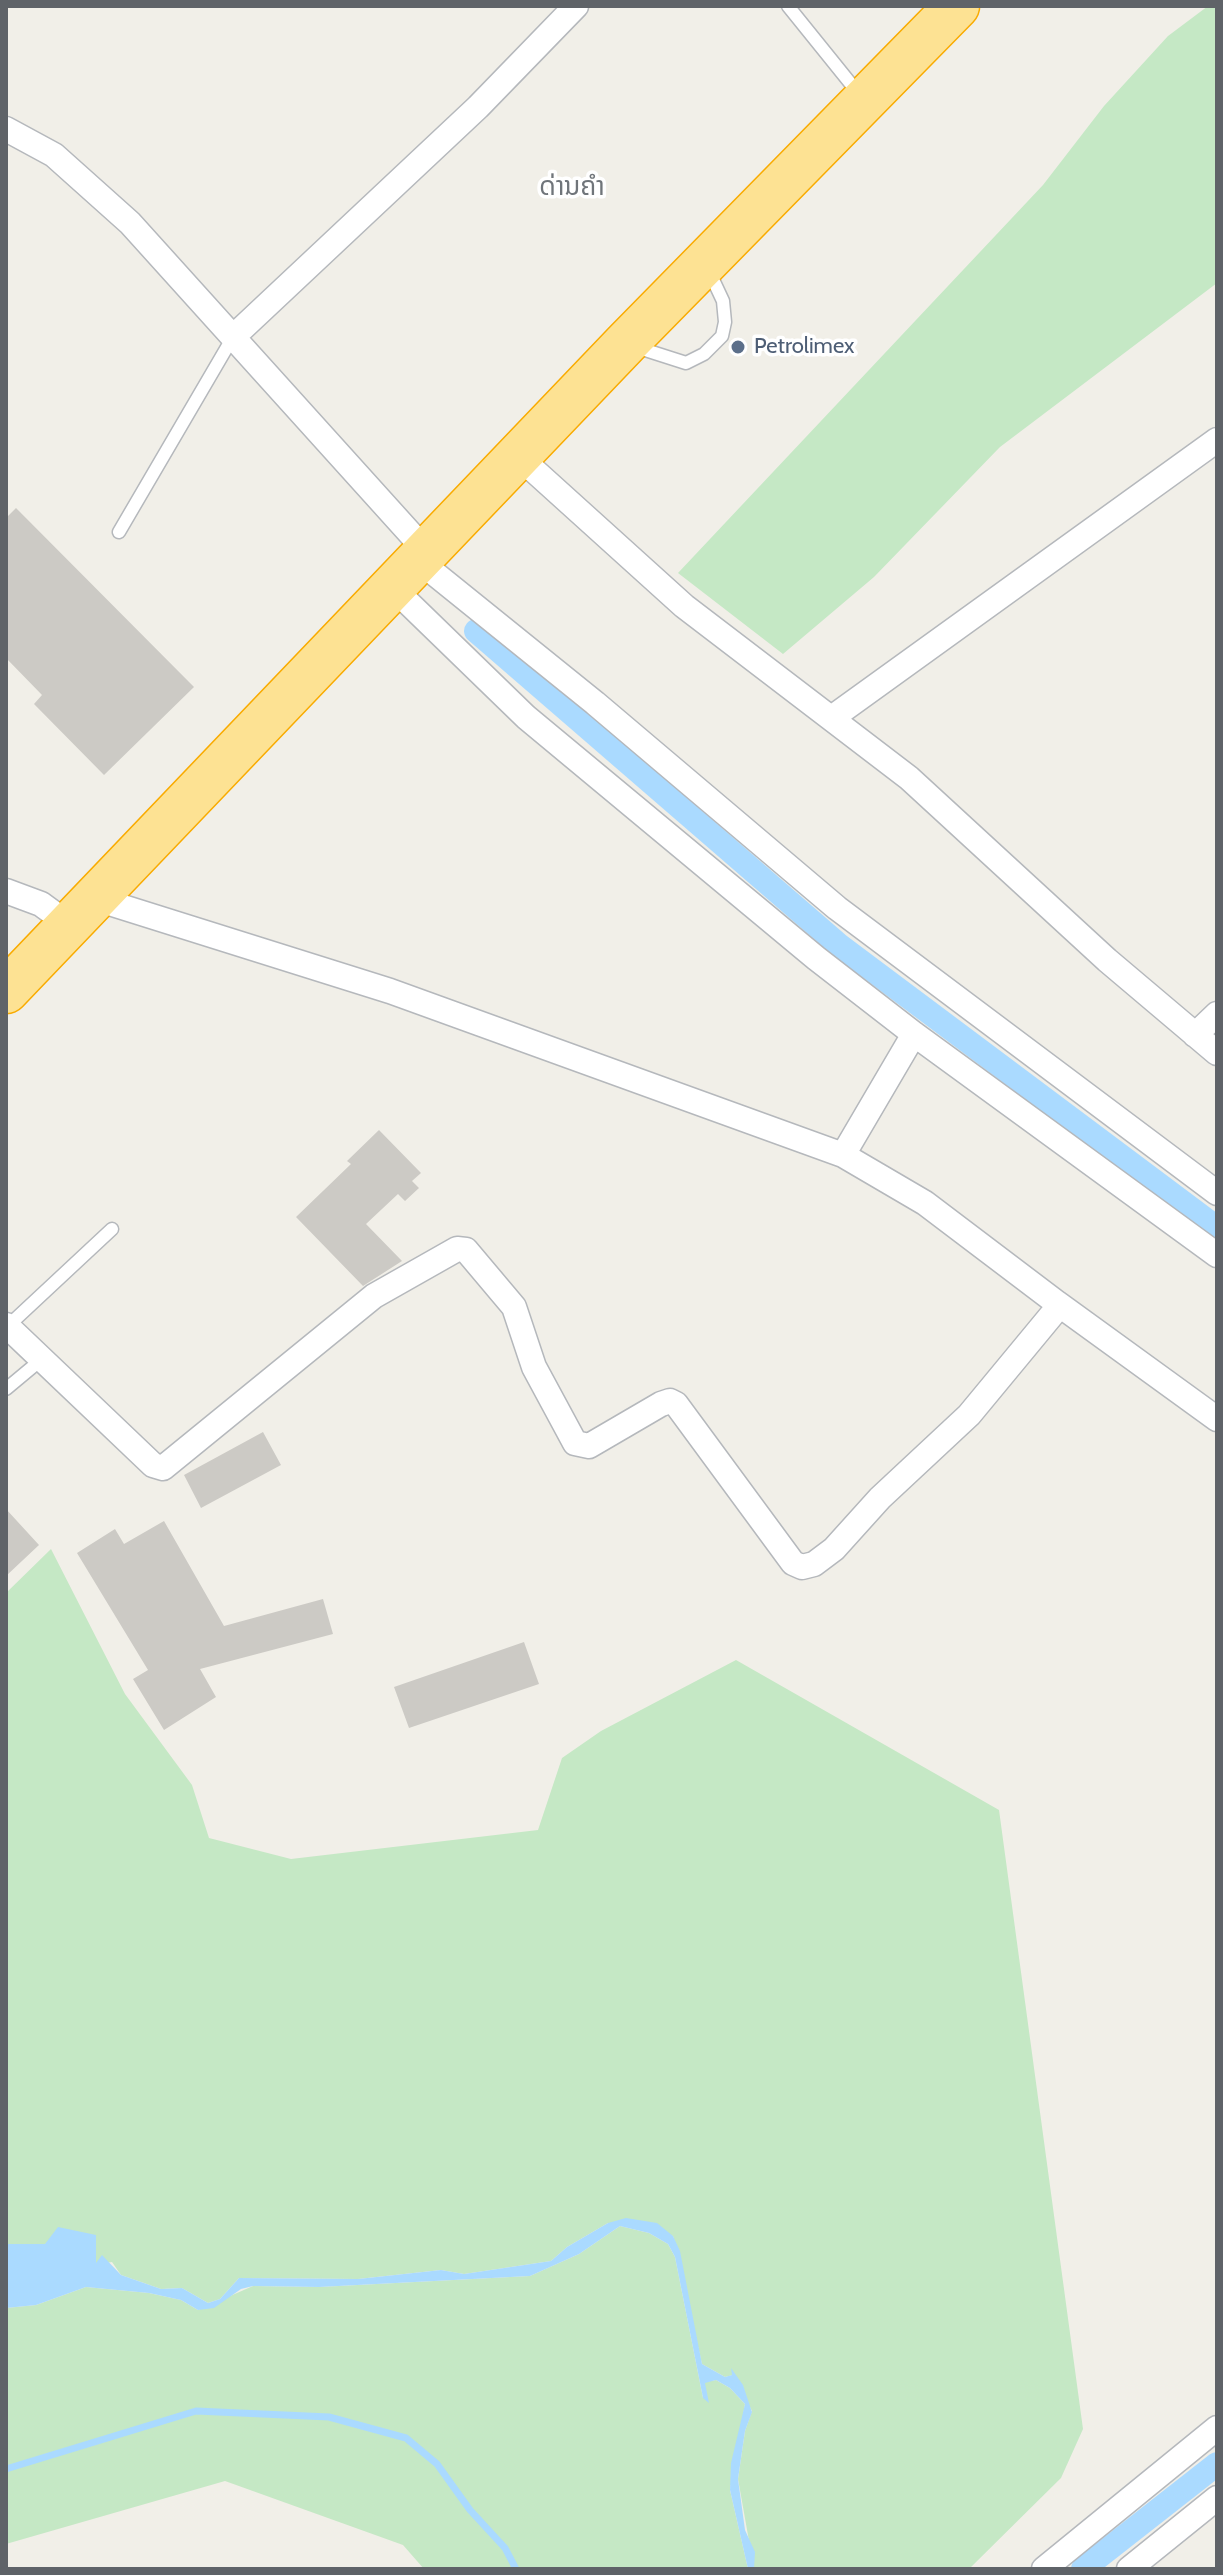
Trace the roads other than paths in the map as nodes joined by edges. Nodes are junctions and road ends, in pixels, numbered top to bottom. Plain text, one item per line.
1 (576, 6) edge
2 (788, 6) edge
3 (957, 6) edge
4 (864, 100) junction
5 (6, 129) edge
6 (704, 263) junction
7 (233, 337) junction
8 (626, 343) junction
9 (1217, 440) edge
10 (518, 456) junction
11 (119, 532) dead end
12 (412, 567) junction
13 (833, 717) junction
14 (6, 891) edge
15 (84, 913) junction
16 (6, 991) edge
17 (1217, 1014) edge
18 (914, 1034) junction
19 (1195, 1035) junction
20 (1217, 1053) edge
21 (843, 1155) junction
22 (1217, 1193) edge
23 (112, 1229) dead end
24 (1217, 1255) edge
25 (1057, 1303) junction
26 (7, 1325) edge
27 (42, 1359) junction
28 (6, 1389) edge
29 (1217, 1419) edge
30 (1217, 2428) edge
31 (1217, 2498) edge
32 (1044, 2569) edge
33 (1129, 2569) edge

1 - 7 street
2 - 4 lane
3 - 4 highway
4 - 6 highway
5 - 7 street
6 - 8 highway
6 - 8 lane
7 - 11 lane
7 - 12 street
8 - 10 highway
9 - 13 street
10 - 12 highway
10 - 13 street
12 - 15 highway
12 - 18 street
12 - 22 street
13 - 19 street
14 - 15 street
15 - 16 highway
15 - 21 street
17 - 19 street
18 - 21 street
18 - 24 street
19 - 20 street
21 - 25 street
23 - 26 lane
25 - 27 street
25 - 29 street
26 - 27 street
27 - 28 lane
30 - 32 street
31 - 33 street

